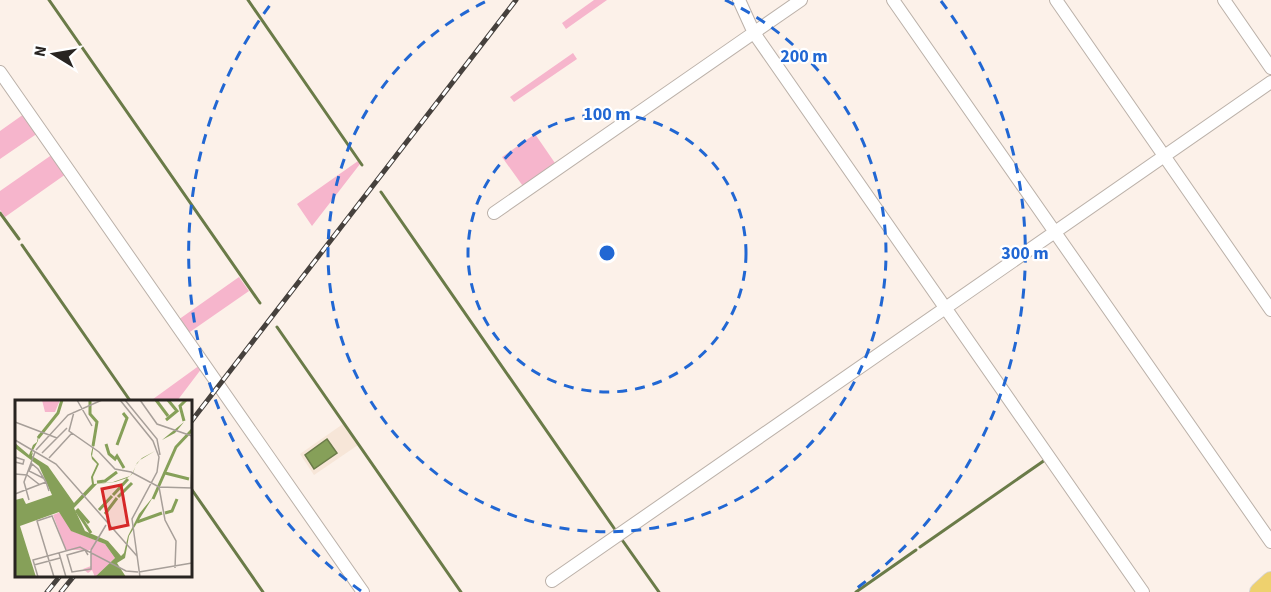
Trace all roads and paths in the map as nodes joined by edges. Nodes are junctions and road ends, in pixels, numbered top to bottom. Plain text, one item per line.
1 (738, 0) edge
2 (801, 0) edge
3 (893, 0) edge
4 (1056, 0) edge
5 (1224, 0) edge
6 (754, 33) junction
7 (1271, 68) edge
8 (0, 72) edge
9 (1271, 82) edge
10 (1164, 156) junction
11 (494, 213) dead end
12 (1056, 232) junction
13 (945, 309) junction
14 (1271, 310) edge
15 (1271, 542) edge
16 (552, 581) dead end
17 (1271, 581) edge
18 (363, 592) edge
19 (1143, 592) edge
20 (1259, 592) edge

1 - 6 street
2 - 6 street
3 - 12 street
4 - 10 street
5 - 7 street
6 - 11 street
6 - 13 street
8 - 18 street
9 - 10 street
10 - 12 street
10 - 14 street
12 - 13 street
12 - 15 street
13 - 16 street
13 - 19 street
17 - 20 highway

